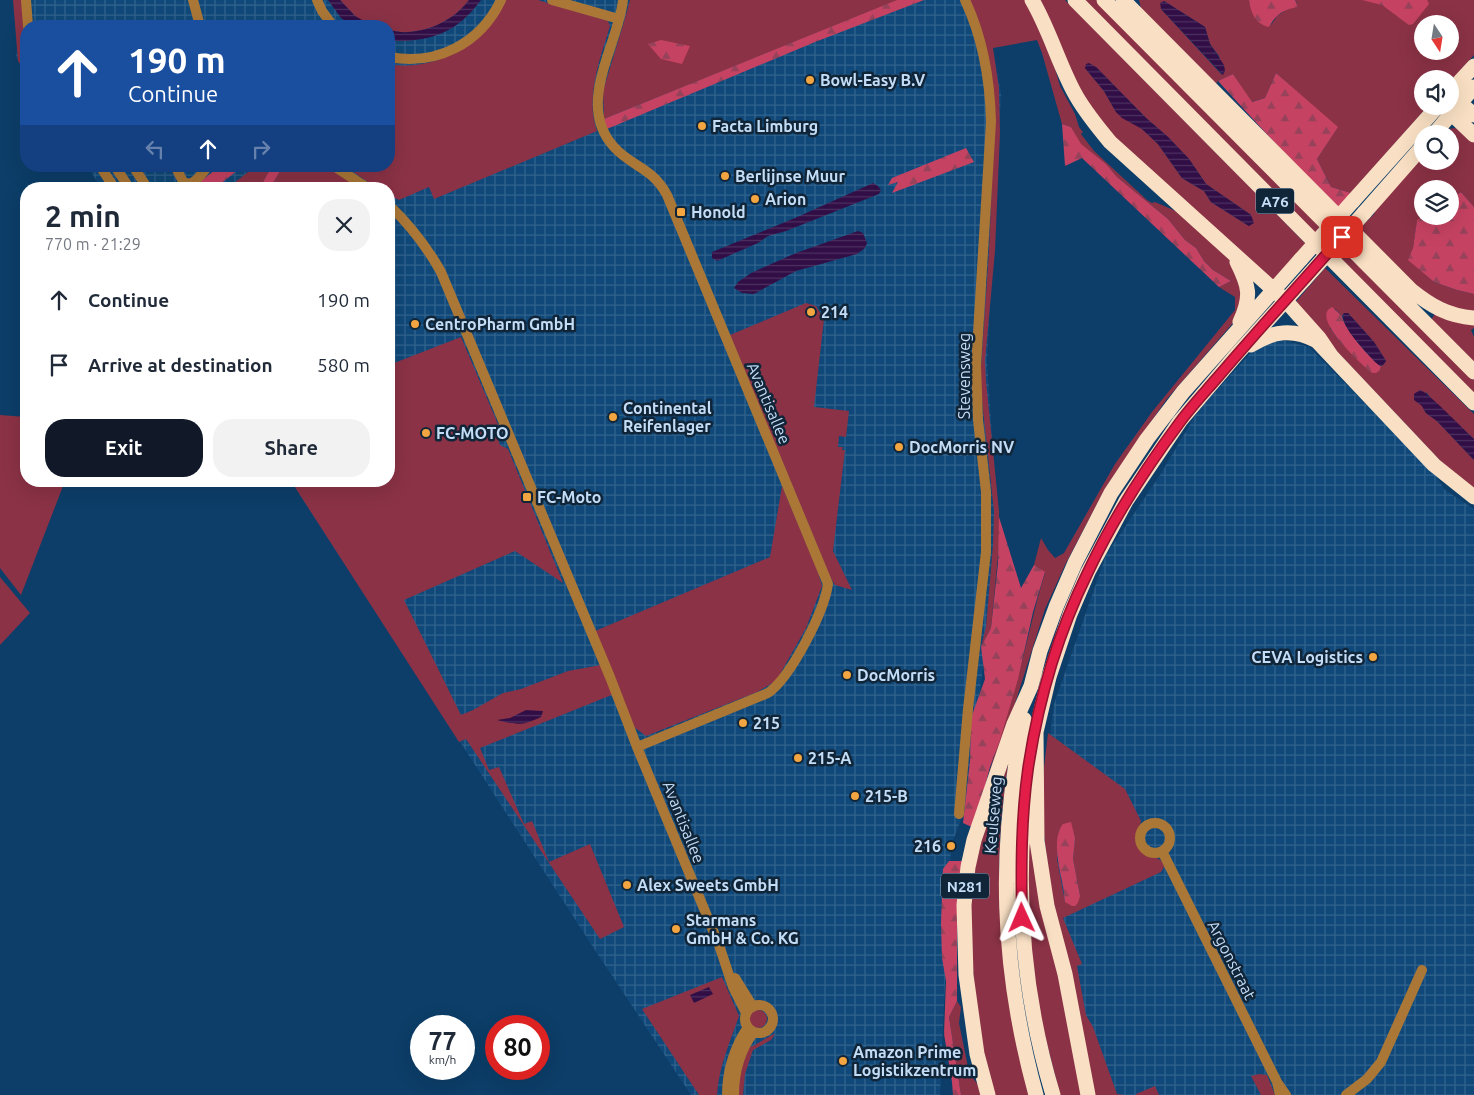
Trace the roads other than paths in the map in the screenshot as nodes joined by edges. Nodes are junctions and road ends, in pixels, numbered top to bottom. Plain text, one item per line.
1 (26, 0) edge
2 (193, 0) edge
3 (317, 0) edge
4 (501, 0) edge
5 (552, 0) edge
6 (623, 0) edge
7 (965, 0) edge
8 (1032, 0) edge
9 (1075, 0) edge
10 (1104, 0) edge
11 (1123, 0) edge
12 (619, 19) junction
13 (28, 20) edge
14 (198, 20) edge
15 (329, 20) edge
16 (395, 58) edge
17 (1474, 66) edge
18 (1474, 87) edge
19 (1459, 91) edge
20 (1459, 98) edge
21 (1459, 107) edge
22 (1459, 113) edge
23 (1430, 115) edge
24 (1474, 115) edge
25 (1474, 135) edge
26 (1414, 156) edge
27 (202, 172) edge
28 (343, 172) edge
29 (193, 182) edge
30 (358, 182) edge
31 (395, 211) edge
32 (1233, 253) junction
33 (1273, 290) junction
34 (1286, 301) junction
35 (1474, 318) edge
36 (1235, 332) junction
37 (1238, 354) junction
38 (1332, 357) junction
39 (1474, 372) edge
40 (1474, 403) edge
41 (1474, 497) edge
42 (1031, 686) junction
43 (1036, 732) junction
44 (637, 747) junction
45 (959, 814) dead end
46 (1162, 851) dead end
47 (1422, 970) dead end
48 (749, 1010) junction
49 (751, 1030) junction
50 (1276, 1082) junction
51 (727, 1095) edge
52 (734, 1095) edge
53 (988, 1095) edge
54 (1036, 1095) edge
55 (1053, 1095) edge
56 (1088, 1095) edge
57 (1280, 1095) edge
58 (1286, 1095) edge
59 (1346, 1095) edge

1 - 13 street
2 - 14 street
3 - 15 street
4 - 16 street
5 - 12 street
6 - 12 street, Avantisallee
7 - 45 street, Stevensweg
8 - 32 highway
9 - 40 highway, A76
10 - 39 highway, A76
11 - 35 highway, A76
12 - 44 street, Avantisallee
17 - 19 highway
18 - 20 highway
21 - 24 highway
22 - 25 highway
23 - 33 highway, N281, bridge
26 - 34 highway, bridge
27 - 29 street
28 - 30 street
31 - 44 street, Avantisallee
32 - 33 highway
32 - 36 highway
33 - 34 highway
33 - 36 highway, N281
34 - 37 highway
34 - 38 highway
36 - 42 highway, N281
37 - 38 highway
37 - 43 highway
38 - 41 highway
42 - 53 highway, N281
42 - 54 highway, Keulseweg / N281
43 - 55 highway, Keulseweg
43 - 56 highway
44 - 48 street, Avantisallee
46 - 50 street, Argonstraat
47 - 59 street
48 - 49 street, Avantisallee
48 - 49 street
49 - 51 street
49 - 52 street
50 - 57 street, Argonstraat
50 - 58 street, Argonstraat

